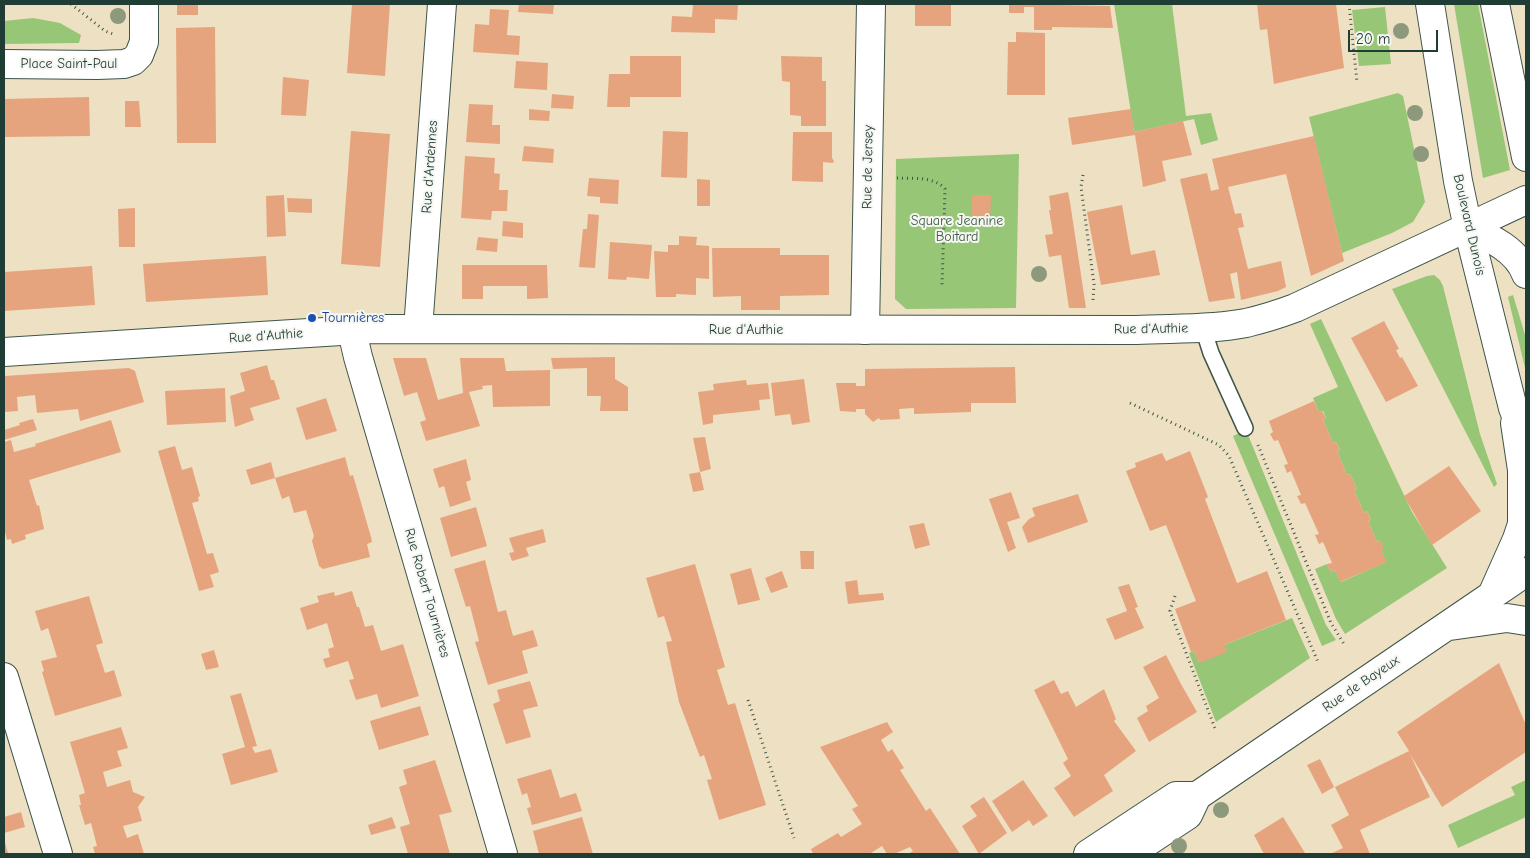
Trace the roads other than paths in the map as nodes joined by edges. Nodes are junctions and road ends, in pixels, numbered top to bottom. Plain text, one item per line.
1 (144, 4) edge
2 (442, 4) edge
3 (870, 4) edge
4 (1430, 4) edge
5 (1495, 4) edge
6 (4, 64) edge
7 (1526, 157) edge
8 (1526, 200) edge
9 (1468, 228) junction
10 (1526, 274) edge
11 (1203, 328) junction
12 (418, 329) junction
13 (865, 330) junction
14 (352, 331) junction
15 (4, 352) edge
16 (1513, 408) junction
17 (1245, 428) dead end
18 (1526, 441) edge
19 (1526, 572) edge
20 (1492, 595) junction
21 (1526, 621) edge
22 (1446, 626) junction
23 (4, 678) edge
24 (1187, 802) junction
25 (58, 854) edge
26 (503, 854) edge
27 (1088, 854) edge
28 (1129, 854) edge

1 - 6 street, Place Saint-Paul
2 - 12 street, Rue d'Ardennes
3 - 13 street, Rue de Jersey
4 - 9 street, Boulevard Dunois
5 - 7 street
8 - 9 street, Rue d'Authie
9 - 10 street
9 - 11 street, Rue d'Authie
9 - 16 street, Boulevard Dunois
11 - 13 street, Rue d'Authie
11 - 17 lane
12 - 13 street, Rue d'Authie
12 - 14 street, Rue d'Authie
14 - 15 street, Rue d'Authie
14 - 26 street, Rue Robert Tournières
16 - 18 street, Boulevard Dunois
16 - 20 street
19 - 20 street, Rue de Bayeux
20 - 22 street, Rue de Bayeux
21 - 22 street
22 - 24 street, Rue de Bayeux
23 - 25 street
24 - 27 street, Rue de Bayeux
24 - 28 street, Rue de Bayeux

